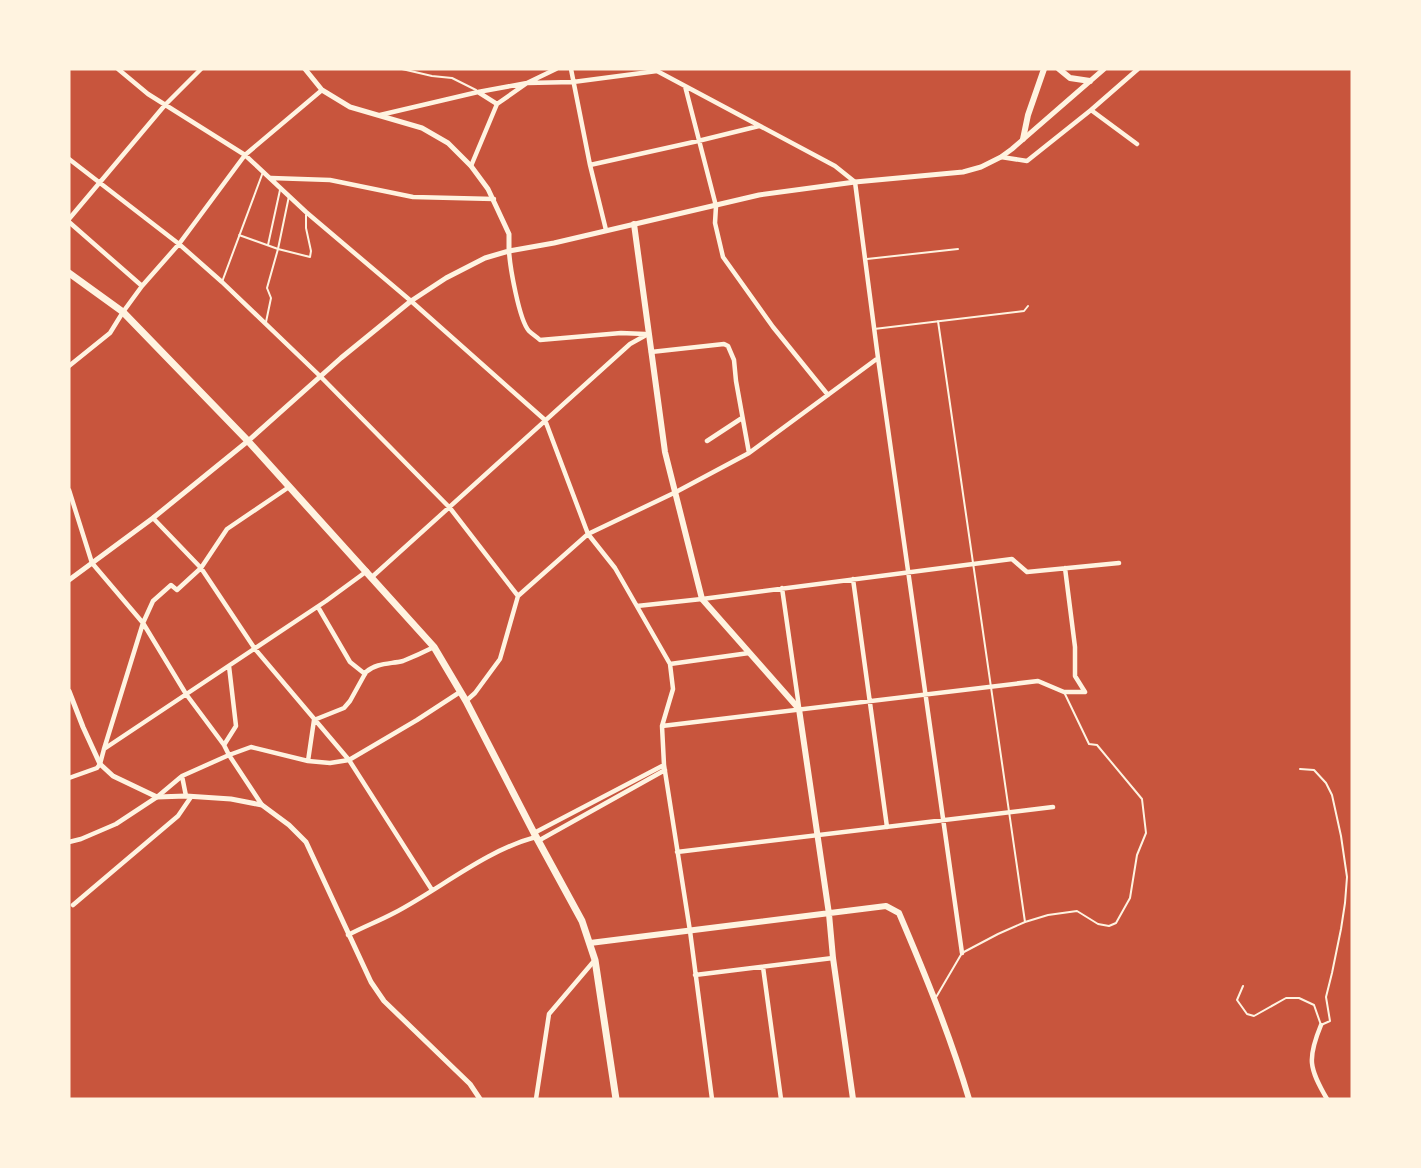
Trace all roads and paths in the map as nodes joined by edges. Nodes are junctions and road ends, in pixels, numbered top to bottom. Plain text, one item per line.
1 (118, 69) edge
2 (201, 69) edge
3 (305, 69) edge
4 (402, 69) edge
5 (556, 69) edge
6 (571, 69) edge
7 (1044, 69) edge
8 (1059, 69) edge
9 (1104, 69) edge
10 (1138, 69) edge
11 (1090, 81) junction
12 (527, 82) junction
13 (573, 82) junction
14 (685, 86) junction
15 (322, 90) junction
16 (478, 92) junction
17 (497, 104) junction
18 (165, 105) junction
19 (1091, 110) junction
20 (378, 116) junction
21 (759, 126) junction
22 (1023, 140) junction
23 (698, 141) junction
24 (1137, 144) dead end
25 (245, 155) junction
26 (1001, 157) junction
27 (69, 159) edge
28 (471, 165) junction
29 (590, 165) junction
30 (263, 170) junction
31 (271, 178) junction
32 (855, 182) junction
33 (100, 183) junction
34 (280, 187) junction
35 (290, 195) junction
36 (494, 199) junction
37 (716, 206) junction
38 (306, 212) junction
39 (69, 220) edge
40 (634, 224) junction
41 (606, 230) junction
42 (239, 235) junction
43 (179, 244) junction
44 (268, 245) junction
45 (278, 249) junction
46 (958, 249) dead end
47 (508, 251) junction
48 (864, 260) junction
49 (69, 273) edge
50 (222, 282) junction
51 (142, 286) junction
52 (411, 301) junction
53 (1028, 306) dead end
54 (123, 312) junction
55 (938, 321) junction
56 (265, 324) junction
57 (874, 330) junction
58 (648, 334) junction
59 (651, 352) junction
60 (878, 358) junction
61 (69, 366) edge
62 (320, 376) junction
63 (828, 395) junction
64 (742, 418) junction
65 (545, 420) junction
66 (248, 441) junction
67 (707, 441) dead end
68 (749, 453) junction
69 (289, 487) junction
70 (69, 490) edge
71 (675, 492) junction
72 (450, 508) junction
73 (153, 518) junction
74 (588, 534) junction
75 (92, 563) junction
76 (1119, 563) dead end
77 (973, 564) junction
78 (201, 568) junction
79 (1065, 568) junction
80 (367, 571) junction
81 (908, 572) junction
82 (372, 578) junction
83 (853, 579) junction
84 (69, 580) edge
85 (782, 588) junction
86 (518, 596) junction
87 (702, 598) junction
88 (318, 606) junction
89 (637, 606) junction
90 (143, 622) junction
91 (434, 647) junction
92 (255, 649) junction
93 (749, 652) junction
94 (670, 664) junction
95 (229, 666) junction
96 (365, 674) junction
97 (991, 686) junction
98 (69, 691) edge
99 (460, 692) junction
100 (1064, 692) junction
101 (186, 694) junction
102 (926, 694) junction
103 (466, 701) junction
104 (870, 701) junction
105 (799, 710) junction
106 (314, 720) junction
107 (662, 726) junction
108 (224, 745) junction
109 (104, 749) junction
110 (229, 755) junction
111 (349, 760) junction
112 (308, 761) junction
113 (100, 764) junction
114 (664, 768) junction
115 (1300, 769) dead end
116 (182, 776) junction
117 (69, 778) edge
118 (189, 796) junction
119 (157, 798) junction
120 (262, 805) junction
121 (1053, 807) dead end
122 (1009, 812) junction
123 (943, 820) junction
124 (888, 827) junction
125 (817, 835) junction
126 (536, 837) junction
127 (69, 842) edge
128 (677, 852) junction
129 (432, 890) junction
130 (73, 905) dead end
131 (829, 914) junction
132 (1025, 922) junction
133 (690, 931) junction
134 (348, 934) junction
135 (590, 943) junction
136 (962, 953) junction
137 (833, 958) junction
138 (595, 960) junction
139 (763, 967) junction
140 (695, 975) junction
141 (1243, 986) dead end
142 (935, 999) junction
143 (1321, 1025) junction
144 (480, 1099) edge
145 (536, 1099) edge
146 (616, 1099) edge
147 (712, 1099) edge
148 (781, 1099) edge
149 (853, 1099) edge
150 (969, 1099) edge
151 (1327, 1099) edge

1 - 18 street
2 - 18 street
3 - 15 street
4 - 16 lane
5 - 12 street
6 - 13 street
7 - 22 main road
8 - 11 main road
9 - 11 street
10 - 19 street
11 - 22 street
12 - 13 street
12 - 16 street
12 - 17 street
13 - 14 street
13 - 29 street
14 - 21 street
14 - 23 street
15 - 20 street
15 - 25 street
16 - 17 street
16 - 20 street
17 - 28 street
18 - 25 street
18 - 33 street
19 - 24 street
19 - 26 street
20 - 28 street
21 - 23 street
21 - 32 street
22 - 26 street
23 - 29 street
23 - 37 street
25 - 30 street
25 - 43 street
26 - 32 street
27 - 33 street
28 - 36 street
29 - 41 street
30 - 31 street
30 - 42 lane
31 - 34 street
31 - 36 street
32 - 37 street
32 - 48 street
33 - 39 street
33 - 43 street
34 - 35 street
34 - 44 lane
35 - 38 street
35 - 45 lane
36 - 47 street
37 - 40 street
37 - 63 street
38 - 45 lane
38 - 52 street
39 - 51 street
40 - 41 street
40 - 58 main road
41 - 47 street
42 - 44 lane
42 - 50 lane
43 - 50 street
43 - 51 street
44 - 45 lane
45 - 56 lane
46 - 48 lane
47 - 52 street
47 - 58 street
48 - 57 street
49 - 54 main road
50 - 56 street
51 - 54 street
52 - 62 street
52 - 65 street
53 - 55 lane
54 - 61 street
54 - 66 main road
55 - 57 lane
55 - 77 lane
56 - 62 street
57 - 60 street
58 - 59 main road
58 - 65 street
59 - 64 street
59 - 71 main road
60 - 63 street
60 - 81 street
62 - 66 street
62 - 72 street
63 - 68 street
64 - 67 street
64 - 68 street
65 - 72 street
65 - 74 street
66 - 69 main road
66 - 73 street
68 - 71 street
69 - 78 street
69 - 80 main road
70 - 75 street
71 - 74 street
71 - 87 main road
72 - 82 street
72 - 86 street
73 - 75 street
73 - 78 street
74 - 86 street
74 - 89 street
75 - 84 street
75 - 90 street
76 - 79 street
77 - 79 street
77 - 81 street
77 - 97 lane
78 - 90 street
78 - 92 street
79 - 100 street
80 - 82 main road
80 - 88 street
81 - 83 street
81 - 102 street
82 - 91 main road
83 - 85 street
83 - 104 street
85 - 87 street
85 - 105 street
86 - 103 street
87 - 89 street
87 - 93 main road
88 - 92 street
88 - 96 street
89 - 94 street
90 - 101 street
90 - 109 street
91 - 96 street
91 - 99 main road
92 - 95 street
92 - 106 street
93 - 94 street
93 - 105 main road
94 - 107 street
95 - 101 street
95 - 108 street
96 - 106 street
97 - 100 street
97 - 102 street
97 - 122 lane
98 - 113 street
99 - 103 main road
99 - 111 street
100 - 132 lane
101 - 108 street
101 - 109 street
102 - 104 street
102 - 123 street
103 - 126 main road
104 - 105 street
104 - 124 street
105 - 107 street
105 - 125 main road
106 - 111 street
106 - 112 street
107 - 114 street
108 - 110 street
109 - 113 street
110 - 112 street
110 - 116 street
110 - 120 street
111 - 112 street
111 - 129 street
113 - 117 street
113 - 119 street
114 - 126 street
114 - 126 street
114 - 128 street
115 - 143 lane
116 - 118 street
116 - 119 street
118 - 119 street
118 - 120 street
118 - 130 street
119 - 127 street
120 - 134 street
121 - 122 street
122 - 123 street
122 - 132 lane
123 - 124 street
123 - 136 street
124 - 125 street
125 - 128 street
125 - 131 main road
126 - 129 street
126 - 135 main road
128 - 133 street
129 - 134 street
131 - 133 main road
131 - 137 main road
131 - 142 main road
132 - 136 lane
133 - 135 main road
133 - 140 street
134 - 144 street
135 - 138 main road
136 - 142 lane
137 - 139 street
137 - 149 main road
138 - 145 street
138 - 146 main road
139 - 140 street
139 - 148 street
140 - 147 street
141 - 143 lane
142 - 150 main road
143 - 151 street

